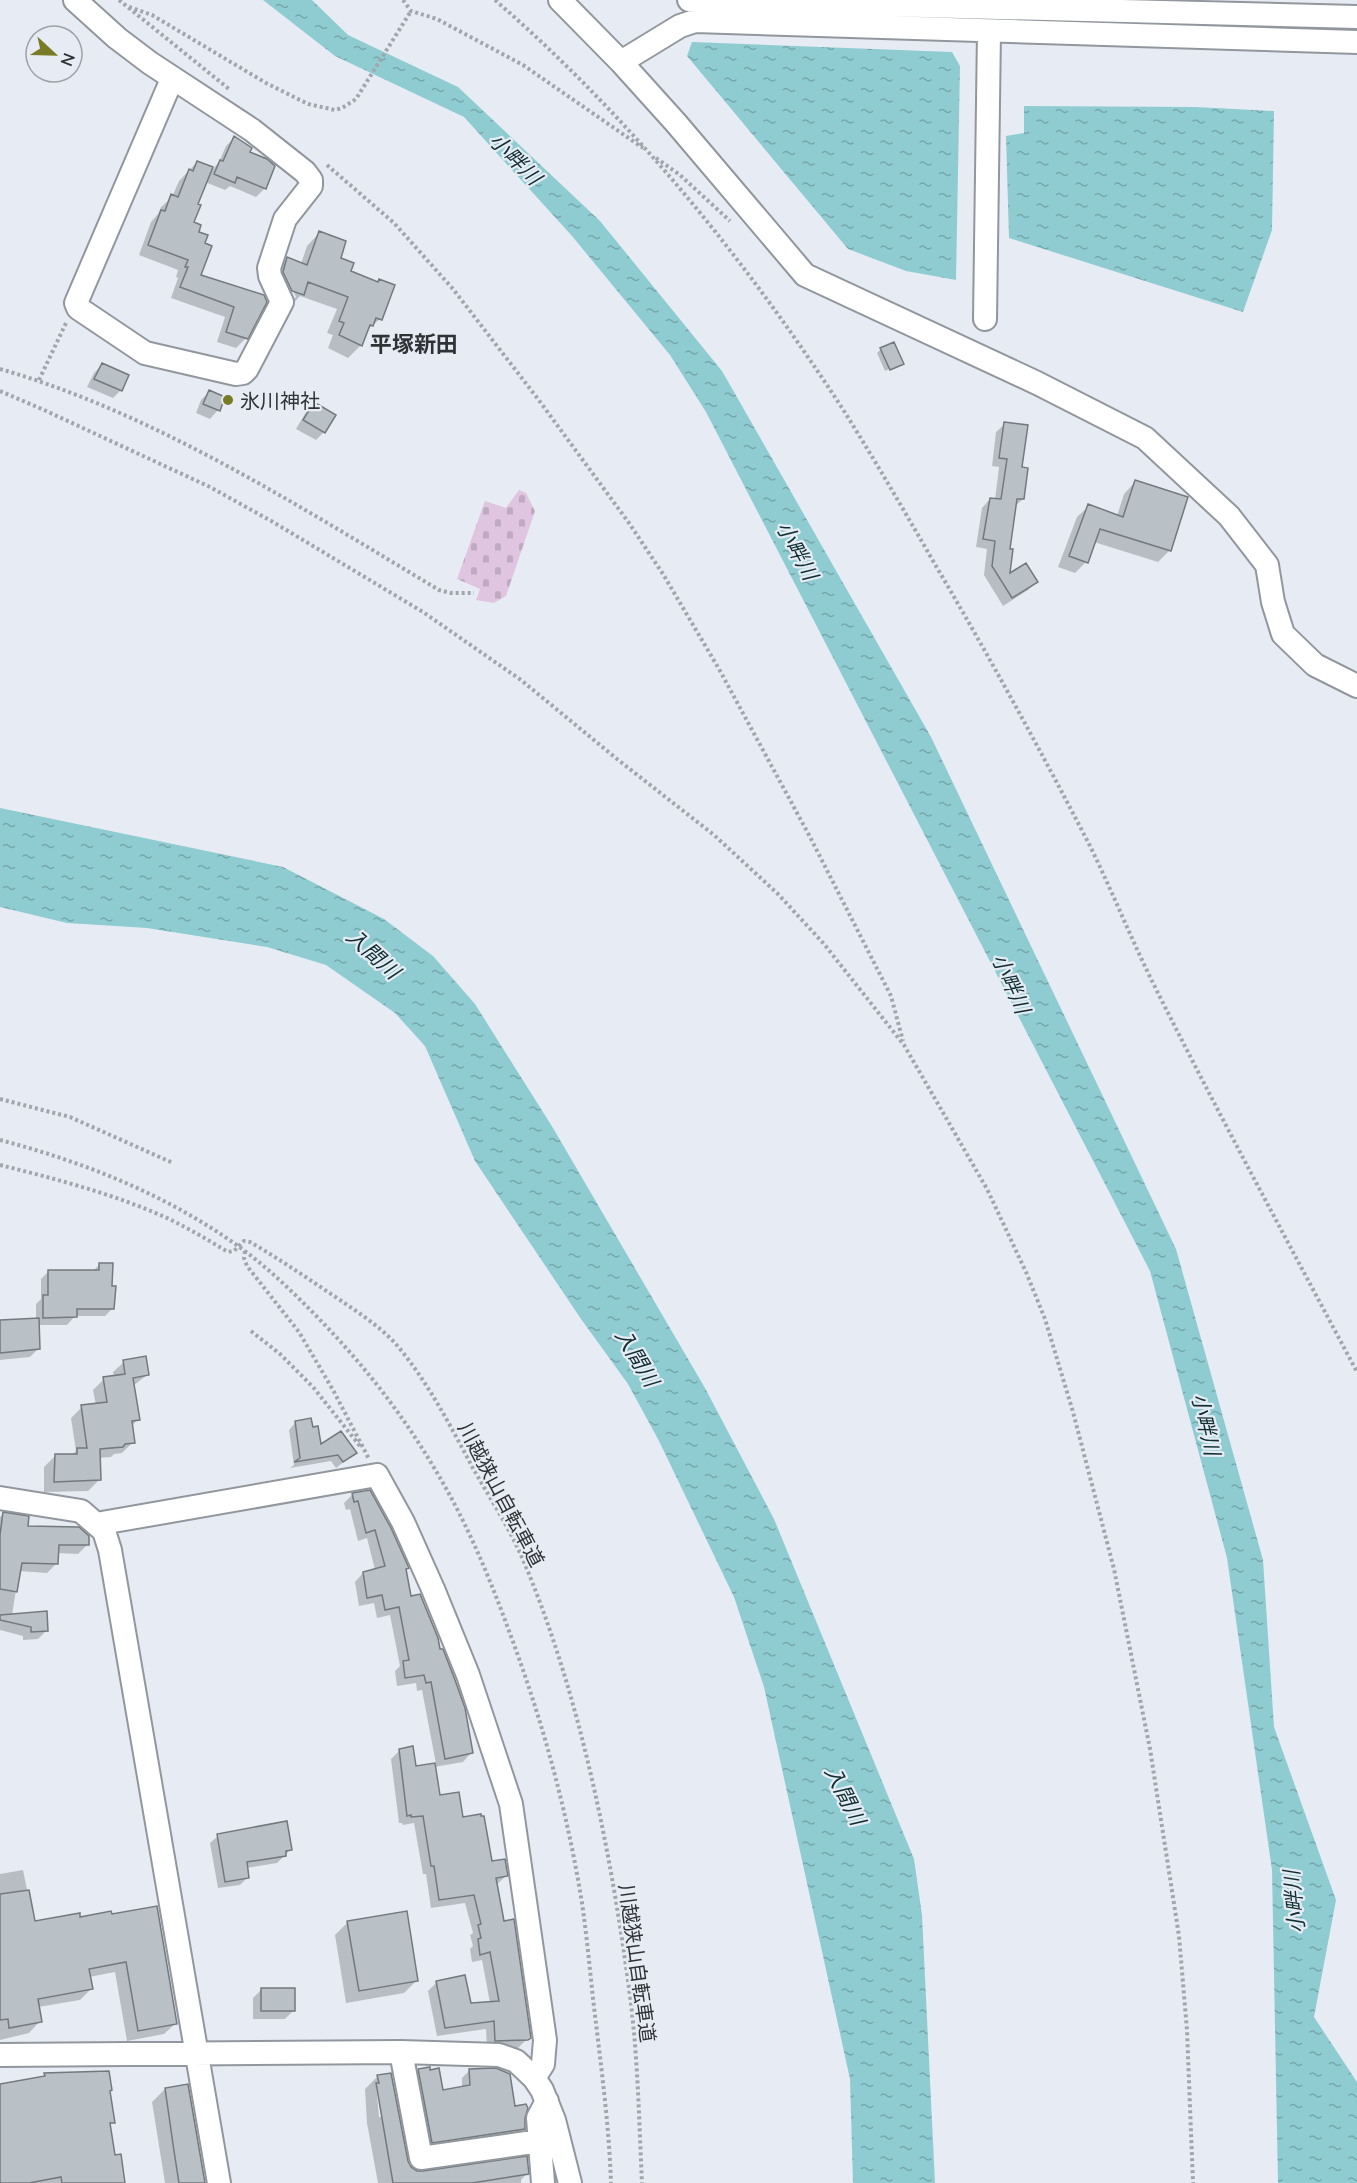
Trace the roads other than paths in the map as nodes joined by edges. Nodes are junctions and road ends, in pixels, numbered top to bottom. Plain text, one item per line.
1 (75, 0) edge
2 (560, 0) edge
3 (689, 0) edge
4 (1357, 17) edge
5 (989, 31) junction
6 (1357, 42) edge
7 (621, 62) junction
8 (172, 79) junction
9 (985, 319) dead end
10 (1357, 686) edge
11 (0, 1498) edge
12 (96, 1524) junction
13 (401, 2052) junction
14 (0, 2055) edge
15 (196, 2055) junction
16 (534, 2078) junction
17 (547, 2101) junction
18 (540, 2141) junction
19 (219, 2183) edge
20 (543, 2183) edge
21 (570, 2183) edge

1 - 8 street
2 - 7 street
3 - 4 street
5 - 6 street
5 - 7 street
5 - 9 street
7 - 10 street
8 - 8 street
11 - 12 street
12 - 15 street
12 - 16 street
13 - 15 street
13 - 16 street
13 - 18 street
14 - 15 street
15 - 19 street
16 - 17 street
17 - 18 street
17 - 21 street
18 - 20 street

